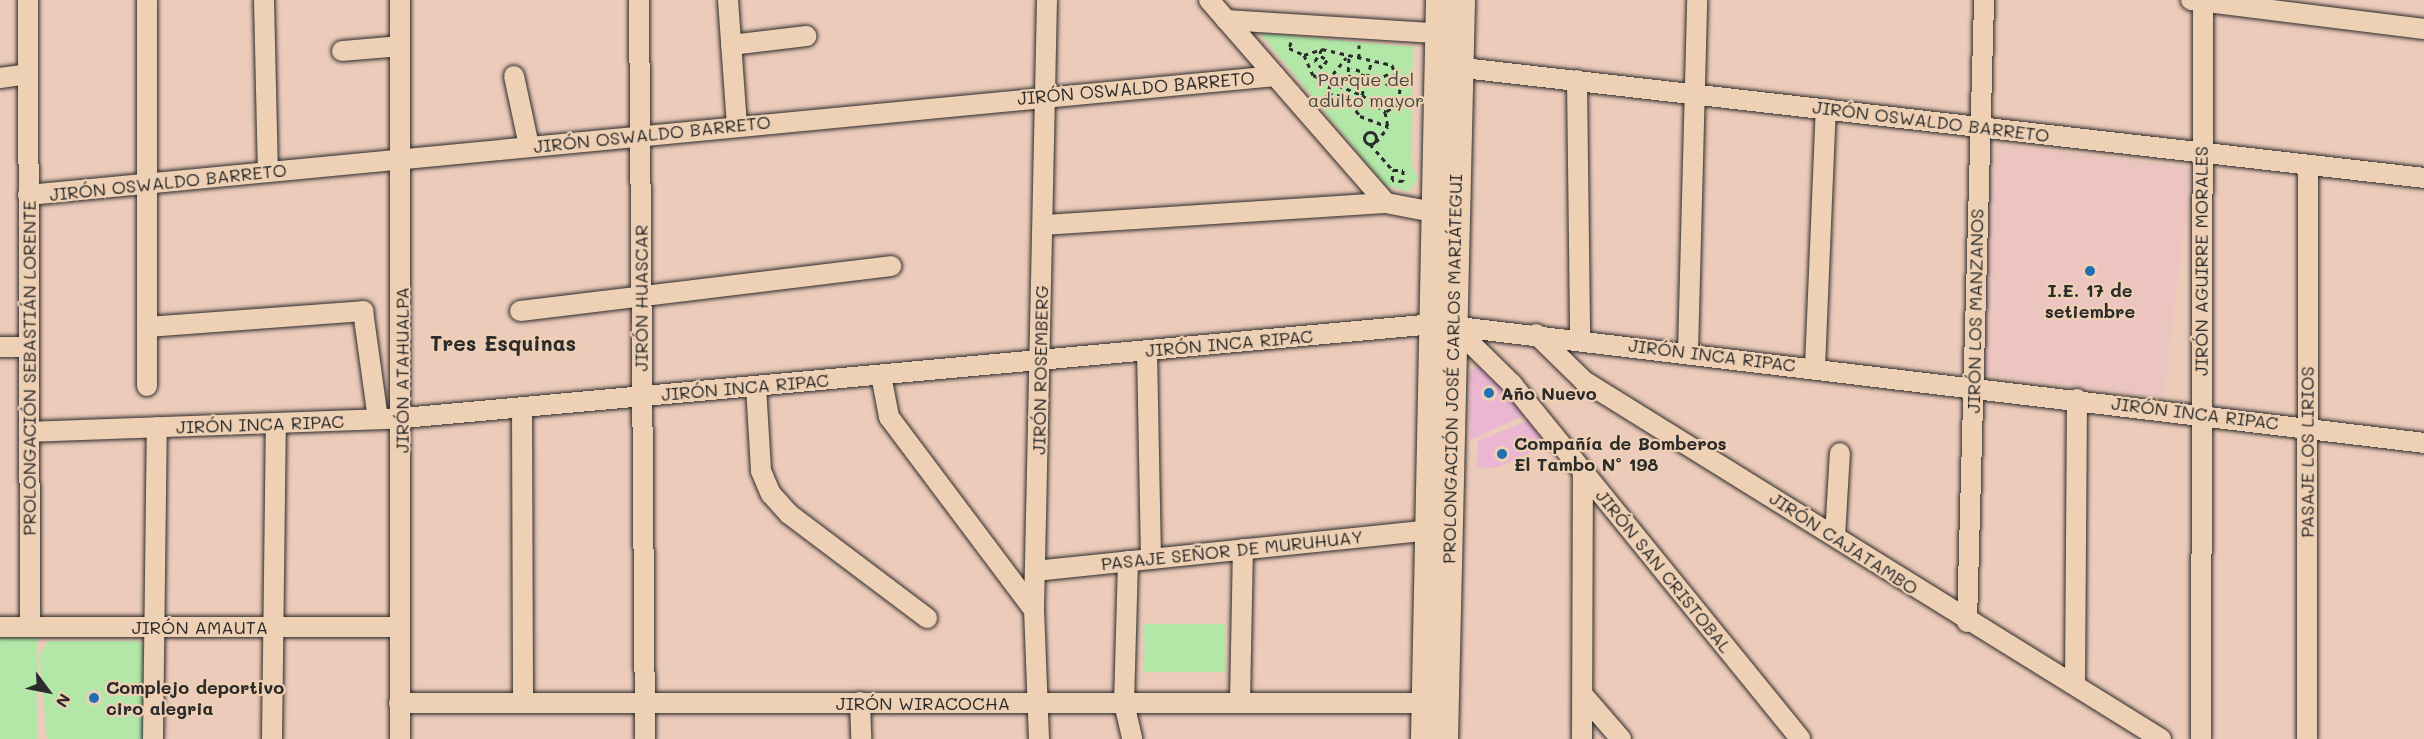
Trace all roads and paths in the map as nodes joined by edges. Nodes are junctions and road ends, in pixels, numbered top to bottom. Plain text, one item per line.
1 (28, 0) edge
2 (147, 0) edge
3 (264, 0) edge
4 (400, 0) edge
5 (639, 0) edge
6 (728, 0) edge
7 (1047, 0) edge
8 (1209, 0) edge
9 (1439, 0) edge
10 (1462, 0) edge
11 (1697, 0) edge
12 (1984, 0) edge
13 (2199, 0) edge
14 (2316, 8) edge
15 (1226, 20) junction
16 (2424, 29) edge
17 (1449, 34) junction
18 (806, 36) dead end
19 (731, 45) junction
20 (400, 46) junction
21 (1322, 49) junction
22 (342, 51) dead end
23 (1321, 56) junction
24 (1348, 58) junction
25 (1371, 62) junction
26 (1448, 66) junction
27 (1318, 68) junction
28 (1352, 68) junction
29 (1398, 71) junction
30 (28, 74) junction
31 (1361, 74) junction
32 (1313, 75) junction
33 (514, 76) dead end
34 (1275, 76) junction
35 (1371, 76) junction
36 (1390, 76) junction
37 (0, 78) edge
38 (1380, 78) junction
39 (1576, 80) junction
40 (1353, 81) junction
41 (1330, 83) junction
42 (1352, 90) junction
43 (1328, 94) junction
44 (1694, 94) junction
45 (1362, 95) junction
46 (1044, 96) junction
47 (1398, 104) junction
48 (1404, 104) dead end
49 (1826, 109) junction
50 (1385, 112) junction
51 (1311, 117) junction
52 (736, 126) junction
53 (1388, 127) junction
54 (1977, 127) junction
55 (640, 135) junction
56 (1375, 142) junction
57 (1370, 144) junction
58 (529, 146) junction
59 (2201, 153) junction
60 (401, 159) junction
61 (2308, 165) junction
62 (1393, 170) junction
63 (268, 172) junction
64 (2424, 178) edge
65 (147, 184) junction
66 (28, 195) junction
67 (1386, 203) junction
68 (1446, 215) junction
69 (1044, 225) junction
70 (891, 266) dead end
71 (641, 296) junction
72 (520, 311) dead end
73 (1444, 325) junction
74 (147, 327) junction
75 (1536, 334) junction
76 (1580, 339) junction
77 (0, 347) edge
78 (29, 347) junction
79 (1147, 350) junction
80 (1688, 352) junction
81 (1040, 360) junction
82 (1815, 368) junction
83 (881, 375) junction
84 (1975, 385) junction
85 (147, 386) dead end
86 (756, 386) junction
87 (642, 396) junction
88 (2077, 399) junction
89 (522, 407) junction
90 (2201, 414) junction
91 (403, 418) junction
92 (378, 419) junction
93 (276, 423) junction
94 (2307, 426) junction
95 (157, 427) junction
96 (29, 432) junction
97 (2424, 443) edge
98 (1840, 453) dead end
99 (1583, 470) junction
100 (1429, 530) junction
101 (1835, 536) junction
102 (1243, 549) junction
103 (1151, 559) junction
104 (1128, 561) junction
105 (1035, 571) junction
106 (1034, 610) junction
107 (927, 618) dead end
108 (1966, 622) junction
109 (0, 627) edge
110 (30, 627) junction
111 (154, 627) junction
112 (273, 627) junction
113 (399, 627) junction
114 (2075, 685) junction
115 (1583, 695) junction
116 (523, 702) junction
117 (645, 702) junction
118 (860, 702) junction
119 (1125, 702) junction
120 (1240, 702) junction
121 (1435, 702) junction
122 (399, 703) junction
123 (1035, 703) junction
124 (153, 739) edge
125 (272, 739) edge
126 (400, 739) edge
127 (645, 739) edge
128 (861, 739) edge
129 (1040, 739) edge
130 (1132, 739) edge
131 (1424, 739) edge
132 (1445, 739) edge
133 (1582, 739) edge
134 (1621, 739) edge
135 (1800, 739) edge
136 (2161, 739) edge
137 (2201, 739) edge
138 (2307, 739) edge

1 - 30 street, PROLONGACIÓN SEBASTIÁN LORENTE
2 - 65 street
3 - 63 street
4 - 20 street, JIRÓN ATAHUALPA
5 - 55 street, JIRÓN HUASCAR
6 - 19 street
7 - 46 street, JIRÓN ROSEMBERG
8 - 15 street
9 - 17 main road, PROLONGACIÓN JOSÉ CARLOS MARIÁTEGUI
10 - 17 main road, PROLONGACIÓN JOSÉ CARLOS MARIÁTEGUI
11 - 44 street
12 - 54 street, JIRÓN LOS MANZANOS
13 - 14 street
13 - 59 street, JIRÓN AGUIRRE MORALES
14 - 16 street
15 - 17 street
15 - 34 street
17 - 26 main road, PROLONGACIÓN JOSÉ CARLOS MARIÁTEGUI
18 - 19 street
19 - 52 street
20 - 22 street
20 - 60 street, JIRÓN ATAHUALPA
21 - 23 path
21 - 24 path
21 - 32 path
23 - 27 path
23 - 27 path
24 - 25 path
24 - 28 path
24 - 41 path
25 - 29 path
25 - 35 path
26 - 39 street, JIRÓN OSWALDO BARRETO
26 - 68 main road, PROLONGACIÓN JOSÉ CARLOS MARIÁTEGUI
27 - 32 path
28 - 31 path
28 - 40 path
29 - 36 path
29 - 47 path
30 - 37 street
30 - 66 street, PROLONGACIÓN SEBASTIÁN LORENTE
31 - 35 path
31 - 40 path
32 - 41 path
33 - 58 street
34 - 46 street, JIRÓN OSWALDO BARRETO
34 - 51 street
35 - 38 path
35 - 45 path
36 - 38 path
36 - 38 path
39 - 44 street, JIRÓN OSWALDO BARRETO
39 - 76 street
40 - 42 path
41 - 42 path
41 - 43 path
42 - 45 path
43 - 51 path
43 - 53 path
44 - 49 street, JIRÓN OSWALDO BARRETO
44 - 80 street
45 - 50 path
46 - 52 street, JIRÓN OSWALDO BARRETO
46 - 69 street, JIRÓN ROSEMBERG
47 - 48 path
47 - 50 path
49 - 54 street, JIRÓN OSWALDO BARRETO
49 - 82 street
50 - 53 path
51 - 67 street
52 - 55 street, JIRÓN OSWALDO BARRETO
53 - 56 path
54 - 59 street, JIRÓN OSWALDO BARRETO
54 - 84 street, JIRÓN LOS MANZANOS
55 - 58 street, JIRÓN OSWALDO BARRETO
55 - 71 street, JIRÓN HUASCAR
56 - 57 path
56 - 57 path
57 - 62 path
58 - 60 street, JIRÓN OSWALDO BARRETO
59 - 61 street, JIRÓN OSWALDO BARRETO
59 - 90 street, JIRÓN AGUIRRE MORALES
60 - 63 street, JIRÓN OSWALDO BARRETO
60 - 91 street, JIRÓN ATAHUALPA
61 - 64 street, JIRÓN OSWALDO BARRETO
61 - 94 street, PASAJE LOS LIRIOS
62 - 62 path
63 - 65 street, JIRÓN OSWALDO BARRETO
65 - 66 street, JIRÓN OSWALDO BARRETO
65 - 74 street
66 - 78 street, PROLONGACIÓN SEBASTIÁN LORENTE
67 - 68 street
67 - 69 street
68 - 73 main road, PROLONGACIÓN JOSÉ CARLOS MARIÁTEGUI
69 - 81 street, JIRÓN ROSEMBERG
70 - 71 street
71 - 72 street
71 - 87 street, JIRÓN HUASCAR
73 - 75 street, JIRÓN INCA RIPAC
73 - 79 street, JIRÓN INCA RIPAC
73 - 99 street, JIRÓN SAN CRISTOBAL
73 - 100 main road, PROLONGACIÓN JOSÉ CARLOS MARIÁTEGUI
73 - 121 main road, PROLONGACIÓN JOSÉ CARLOS MARIÁTEGUI
74 - 85 street
74 - 92 street
75 - 76 street, JIRÓN INCA RIPAC
75 - 101 street, JIRÓN CAJATAMBO
76 - 80 street, JIRÓN INCA RIPAC
77 - 78 street
78 - 96 street, PROLONGACIÓN SEBASTIÁN LORENTE
79 - 81 street, JIRÓN INCA RIPAC
79 - 103 street
80 - 82 street, JIRÓN INCA RIPAC
81 - 83 street, JIRÓN INCA RIPAC
81 - 105 street, JIRÓN ROSEMBERG
82 - 84 street, JIRÓN INCA RIPAC
83 - 86 street, JIRÓN INCA RIPAC
83 - 106 street
84 - 88 street, JIRÓN INCA RIPAC
84 - 108 street, JIRÓN LOS MANZANOS
86 - 87 street, JIRÓN INCA RIPAC
86 - 107 street
87 - 89 street, JIRÓN INCA RIPAC
87 - 117 street, JIRÓN HUASCAR
88 - 90 street, JIRÓN INCA RIPAC
88 - 114 street
89 - 91 street, JIRÓN INCA RIPAC
89 - 116 street
90 - 94 street, JIRÓN INCA RIPAC
90 - 137 street, JIRÓN AGUIRRE MORALES
91 - 92 street, JIRÓN INCA RIPAC
91 - 113 street, JIRÓN ATAHUALPA
92 - 93 street, JIRÓN INCA RIPAC
93 - 95 street, JIRÓN INCA RIPAC
93 - 112 street
94 - 97 street, JIRÓN INCA RIPAC
94 - 138 street, PASAJE LOS LIRIOS
95 - 96 street, JIRÓN INCA RIPAC
95 - 111 street
96 - 110 street, PROLONGACIÓN SEBASTIÁN LORENTE
98 - 101 street
99 - 115 street
99 - 135 street, JIRÓN SAN CRISTOBAL
100 - 102 street, PASAJE SEÑOR DE MURUHUAY
100 - 121 main road, PROLONGACIÓN JOSÉ CARLOS MARIÁTEGUI
101 - 108 street, JIRÓN CAJATAMBO
102 - 103 street, PASAJE SEÑOR DE MURUHUAY
102 - 120 street
103 - 104 street, PASAJE SEÑOR DE MURUHUAY
104 - 105 street, PASAJE SEÑOR DE MURUHUAY
104 - 119 street
105 - 106 street, JIRÓN ROSEMBERG
106 - 123 street, JIRÓN ROSEMBERG
108 - 114 street, JIRÓN CAJATAMBO
109 - 110 street, JIRÓN AMAUTA
110 - 111 street, JIRÓN AMAUTA
111 - 112 street, JIRÓN AMAUTA
111 - 124 street
112 - 113 street, JIRÓN AMAUTA
112 - 125 street
113 - 122 street, JIRÓN ATAHUALPA
114 - 136 street, JIRÓN CAJATAMBO
115 - 133 street
115 - 134 street
116 - 117 street, JIRÓN WIRACOCHA
116 - 122 street, JIRÓN WIRACOCHA
117 - 118 street, JIRÓN WIRACOCHA
117 - 127 street, JIRÓN HUASCAR
118 - 123 street, JIRÓN WIRACOCHA
118 - 128 street
119 - 120 street, JIRÓN WIRACOCHA
119 - 123 street, JIRÓN WIRACOCHA
119 - 130 street
120 - 121 street, JIRÓN WIRACOCHA
121 - 131 main road, PROLONGACIÓN JOSÉ CARLOS MARIÁTEGUI
121 - 132 main road, PROLONGACIÓN JOSÉ CARLOS MARIÁTEGUI
122 - 126 street, JIRÓN ATAHUALPA
123 - 129 street, JIRÓN ROSEMBERG

